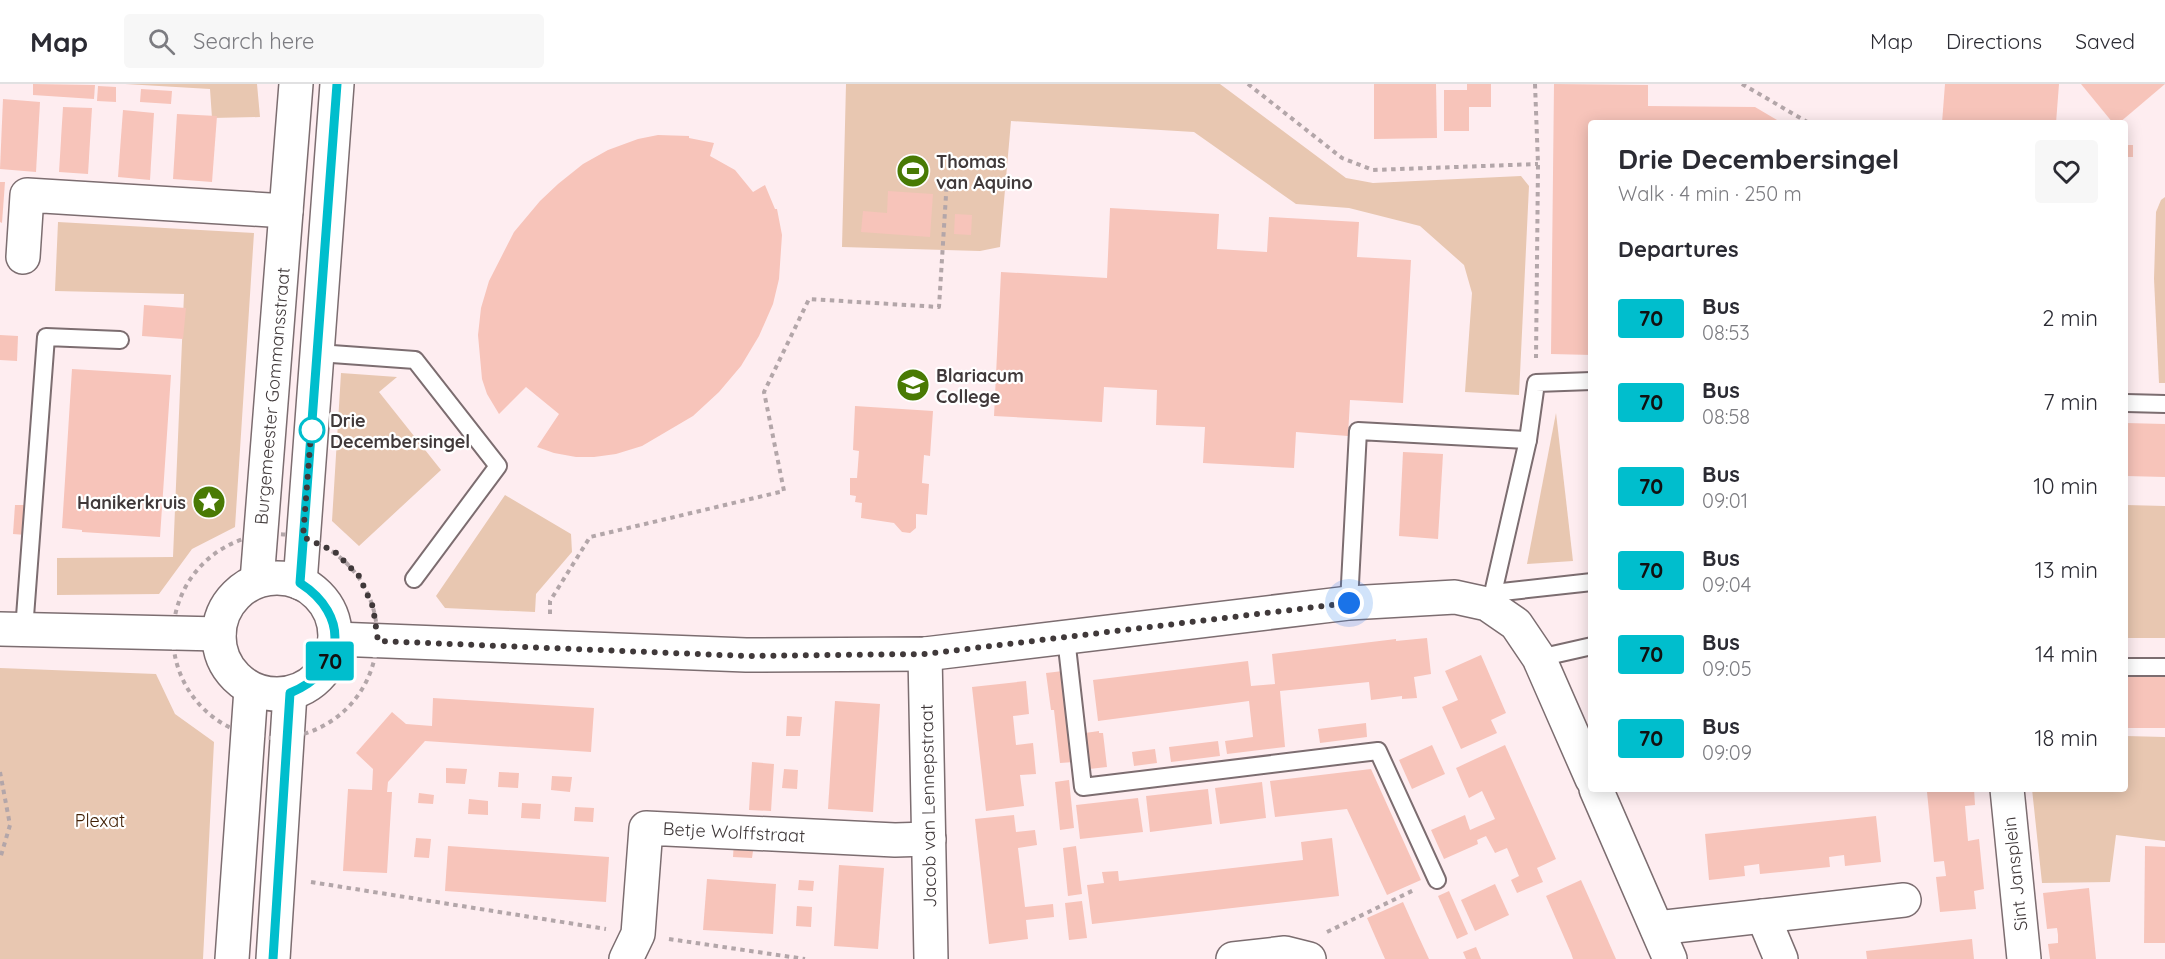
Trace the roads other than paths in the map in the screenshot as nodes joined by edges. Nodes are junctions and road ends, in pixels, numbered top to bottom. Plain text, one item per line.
1 (296, 84) edge
2 (337, 84) edge
3 (286, 211) junction
4 (23, 257) dead end
5 (120, 340) dead end
6 (318, 353) junction
7 (1588, 381) edge
8 (2128, 403) edge
9 (2165, 404) edge
10 (1528, 440) junction
11 (414, 579) dead end
12 (257, 581) junction
13 (300, 583) junction
14 (1588, 583) edge
15 (1490, 598) junction
16 (1349, 603) junction
17 (12, 629) edge
18 (219, 634) junction
19 (1066, 638) junction
20 (335, 639) junction
21 (1588, 647) edge
22 (925, 654) junction
23 (1539, 658) junction
24 (2128, 667) edge
25 (2165, 667) edge
26 (251, 689) junction
27 (290, 693) junction
28 (1588, 767) edge
29 (1599, 792) edge
30 (2007, 792) edge
31 (929, 839) junction
32 (1437, 880) road end
33 (1904, 900) dead end
34 (1763, 916) junction
35 (1657, 928) junction
36 (632, 946) edge
37 (1316, 950) edge
38 (232, 959) edge
39 (273, 959) edge
40 (931, 959) edge
41 (1233, 959) edge
42 (1670, 959) edge
43 (1781, 959) edge
44 (2024, 959) edge

1 - 3 street, Burgemeester Gommansstraat
2 - 6 street
3 - 4 street
3 - 12 street, Burgemeester Gommansstraat
5 - 17 lane
6 - 11 lane
6 - 13 street
7 - 10 lane
8 - 9 lane
10 - 15 lane
10 - 16 lane
12 - 13 street
12 - 18 street
13 - 20 street
14 - 15 lane
15 - 16 street
15 - 23 street
16 - 19 street
17 - 18 street
18 - 26 street
19 - 22 street
19 - 32 lane
20 - 22 street
20 - 27 street
21 - 23 lane
22 - 31 street, Jacob van Lennepstraat
23 - 28 street
24 - 25 lane
26 - 27 street
26 - 38 street
27 - 39 street
29 - 35 street
30 - 44 street, Sint Jansplein
31 - 36 street, Betje Wolffstraat
31 - 40 street, Jacob van Lennepstraat
33 - 34 street
34 - 35 street
34 - 43 street
35 - 42 street
37 - 41 street

